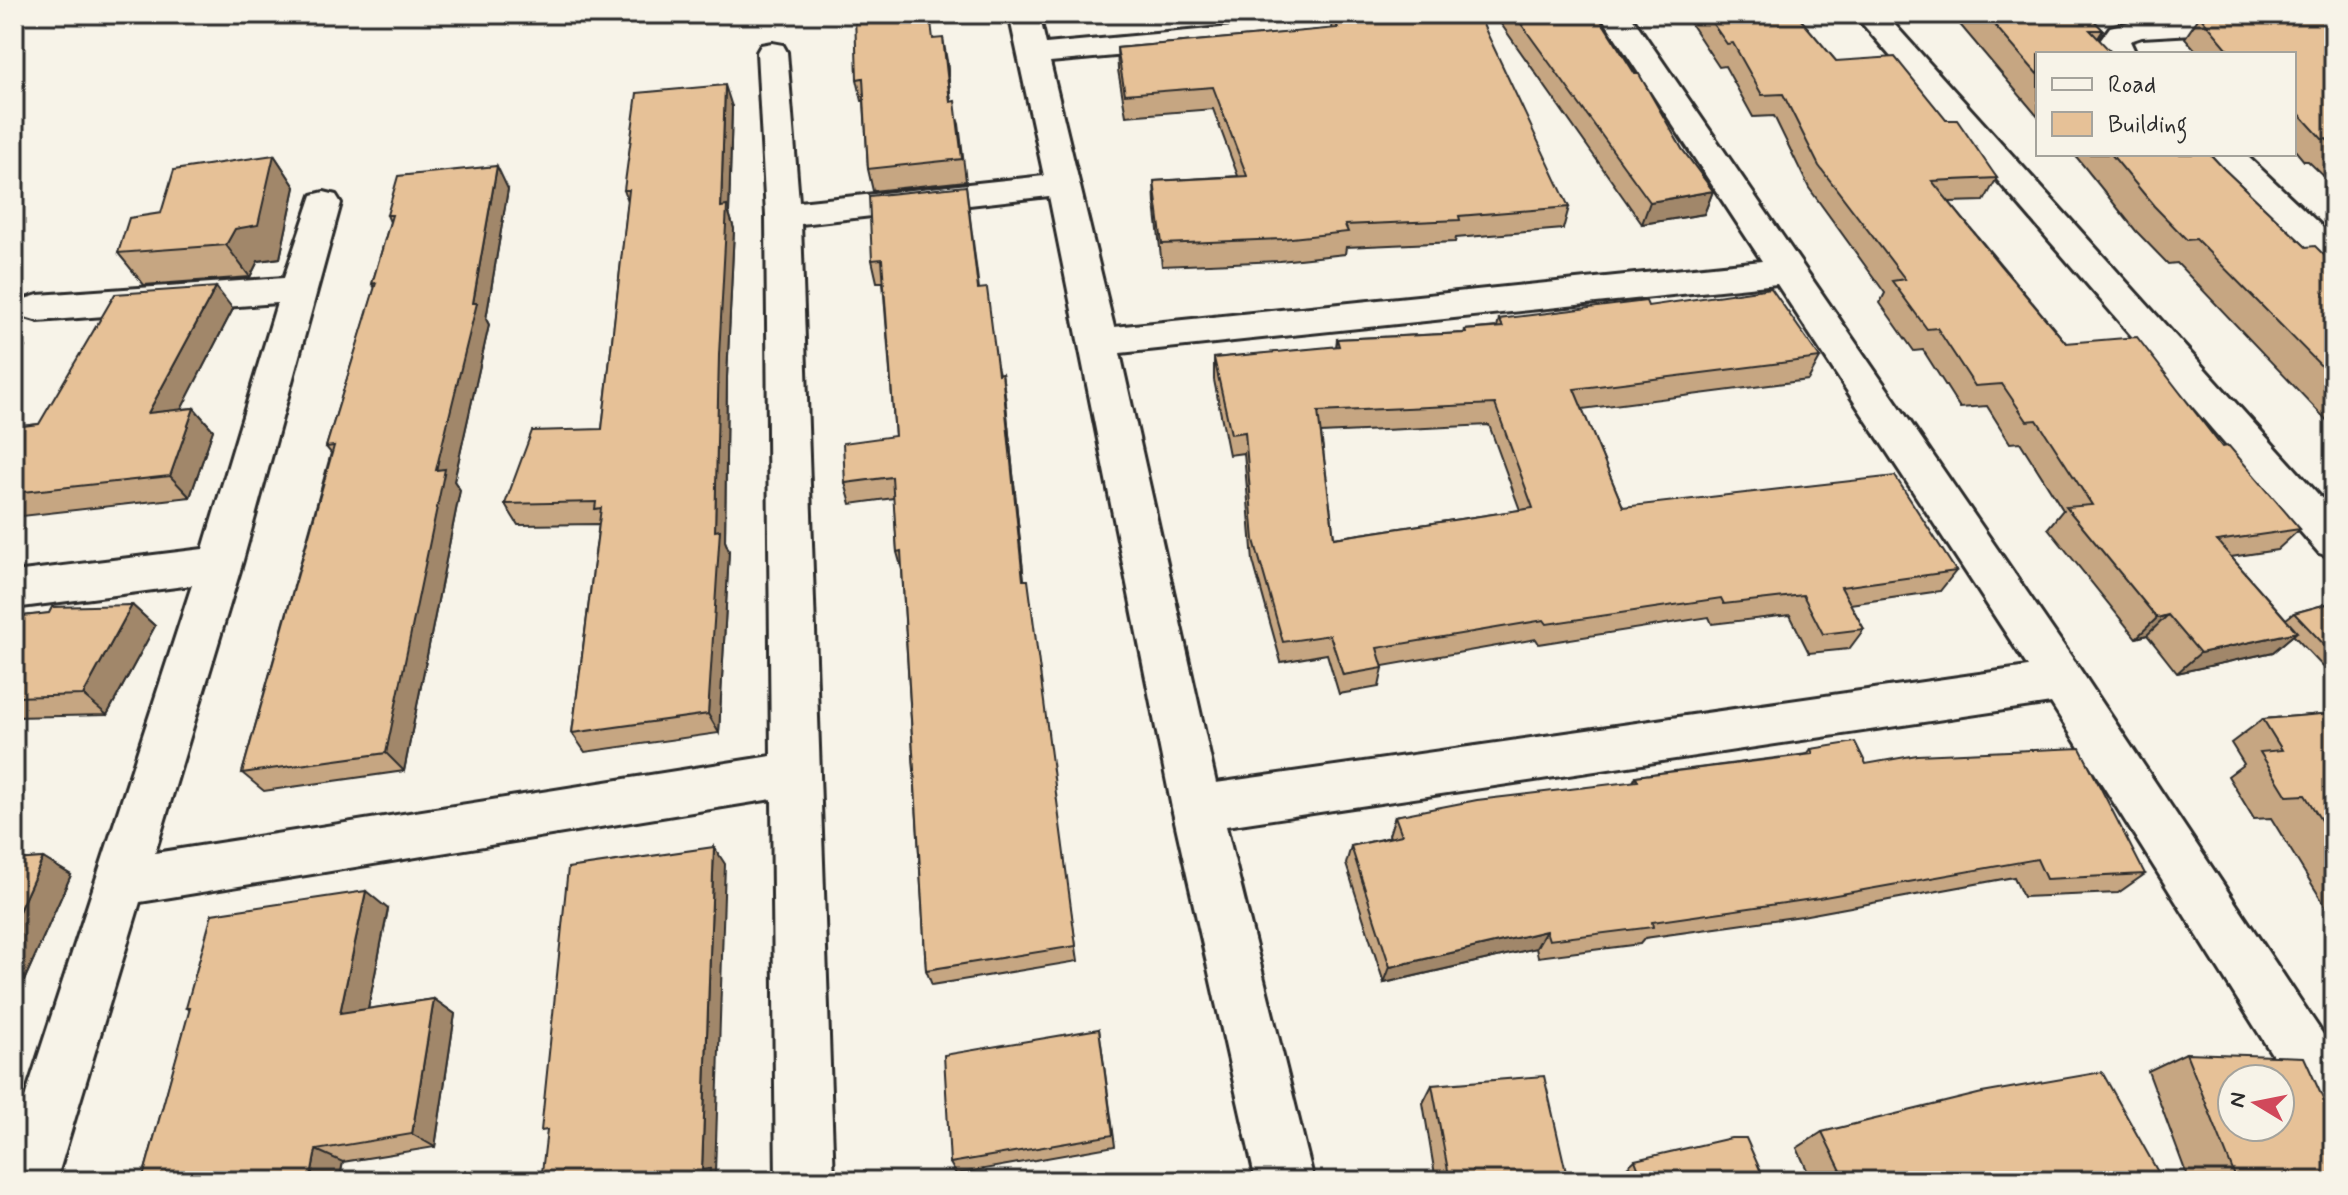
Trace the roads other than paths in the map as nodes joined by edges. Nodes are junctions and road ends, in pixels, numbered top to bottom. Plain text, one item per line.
1 (1472, 14) edge
2 (1615, 14) edge
3 (1869, 14) edge
4 (2334, 17) edge
5 (1257, 23) edge
6 (1029, 34) edge
7 (772, 52) dead end
8 (2120, 52) edge
9 (2228, 156) edge
10 (1064, 184) junction
11 (324, 203) dead end
12 (783, 215) junction
13 (2334, 258) edge
14 (1785, 271) junction
15 (299, 289) junction
16 (38, 308) dead end
17 (1099, 342) junction
18 (2334, 541) edge
19 (220, 564) junction
20 (14, 590) edge
21 (2063, 682) junction
22 (796, 774) junction
23 (1197, 808) junction
24 (119, 882) junction
25 (35, 1090) edge
26 (2334, 1101) edge
27 (27, 1181) edge
28 (805, 1181) edge
29 (1285, 1181) edge

1 - 5 street
2 - 14 street
3 - 18 street
4 - 8 street
5 - 6 street
6 - 10 street
7 - 12 street
9 - 13 street
10 - 12 street
10 - 17 street
11 - 15 street
12 - 22 street
14 - 17 street
14 - 21 street
15 - 16 street
15 - 19 street
17 - 23 street
19 - 20 street
19 - 24 street
21 - 23 street
21 - 26 street
22 - 24 street
22 - 28 street
23 - 29 street
24 - 25 street
25 - 27 street

